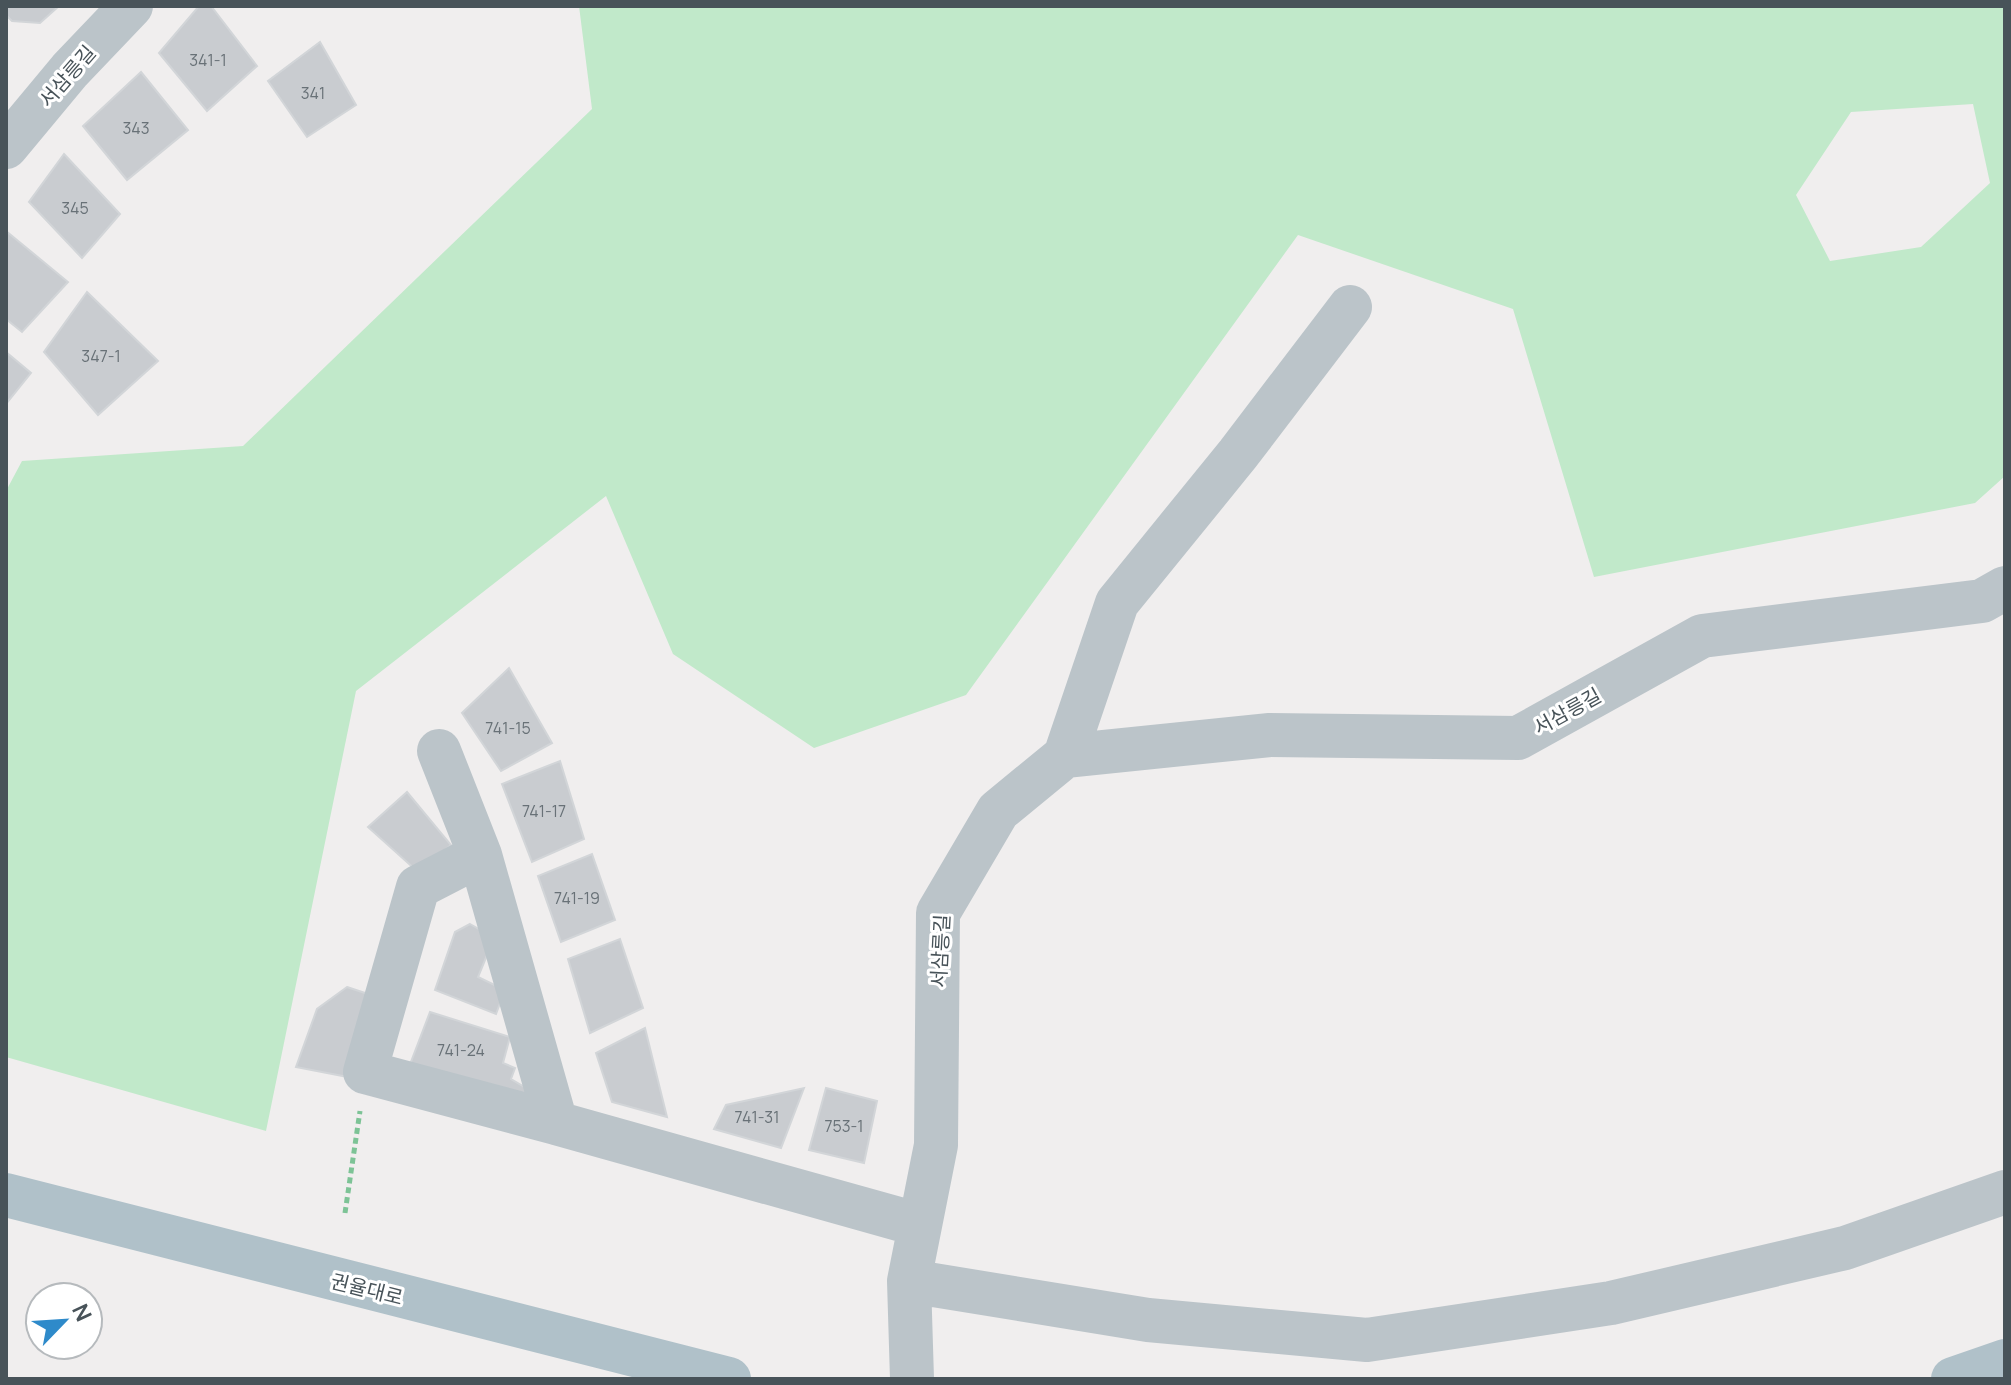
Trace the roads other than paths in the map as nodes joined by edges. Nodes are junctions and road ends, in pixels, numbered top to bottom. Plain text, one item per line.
1 (131, 6) edge
2 (13, 122) edge
3 (1350, 307) dead end
4 (2005, 588) edge
5 (439, 751) dead end
6 (1065, 756) junction
7 (480, 855) junction
8 (556, 1123) junction
9 (2005, 1192) edge
10 (6, 1195) edge
11 (920, 1225) junction
12 (909, 1281) junction
13 (2005, 1361) edge
14 (729, 1379) edge
15 (912, 1379) edge
16 (1953, 1379) edge

1 - 2 street, 서삼릉길
3 - 6 street
4 - 6 street, 서삼릉길
5 - 7 street
6 - 11 street, 서삼릉길
7 - 8 street
7 - 8 street
8 - 11 street
9 - 12 street
10 - 14 main road, 권율대로
11 - 12 street
12 - 15 street
13 - 16 main road

